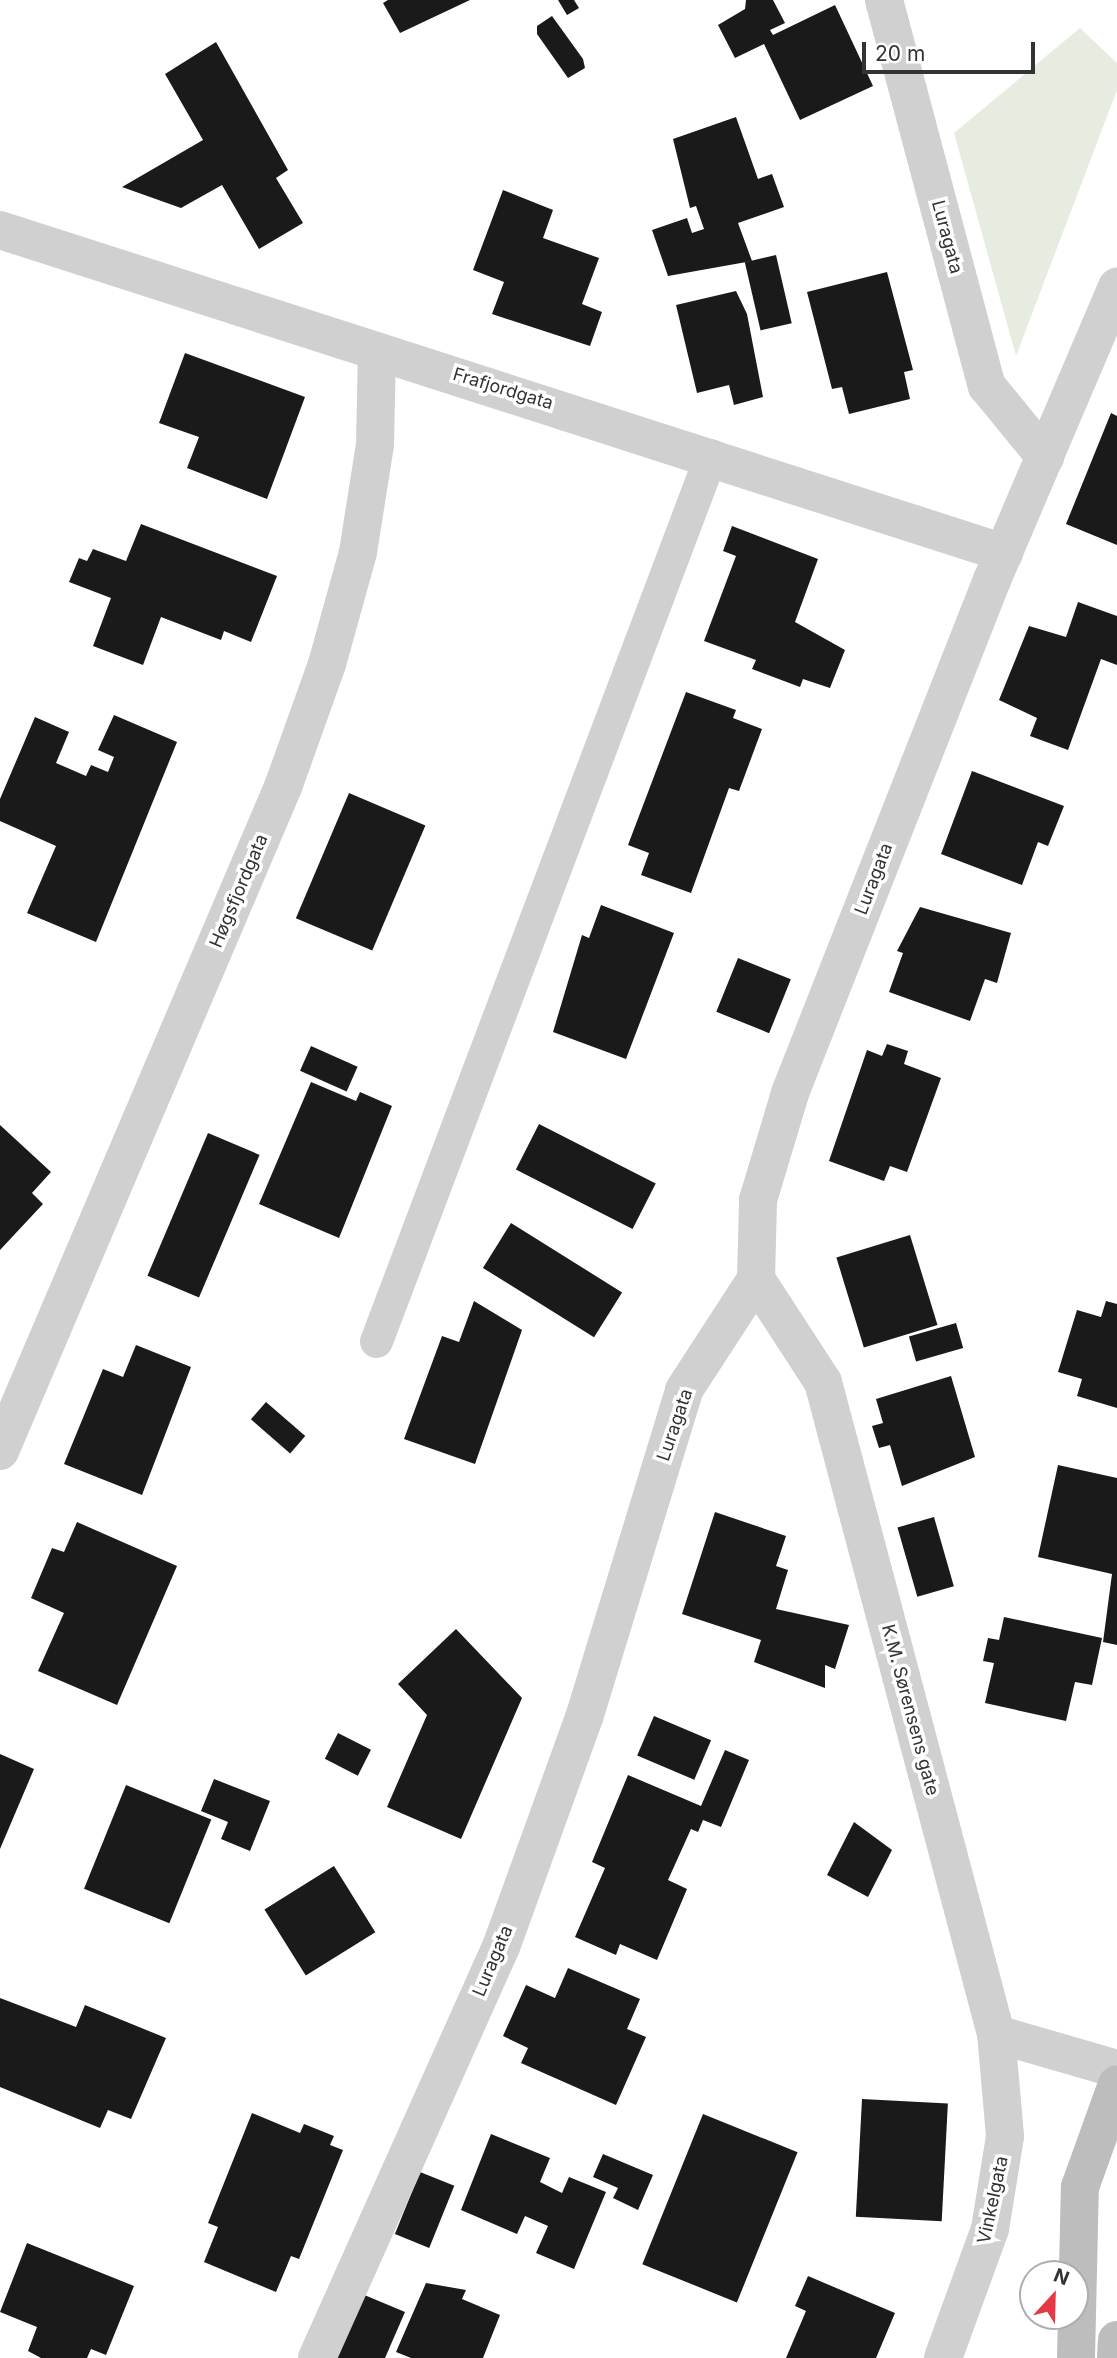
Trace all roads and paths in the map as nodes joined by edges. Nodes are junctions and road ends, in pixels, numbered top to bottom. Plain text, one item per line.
1 (884, 0) edge
2 (0, 230) edge
3 (1117, 287) edge
4 (377, 353) junction
5 (711, 455) junction
6 (1045, 457) junction
7 (1004, 553) junction
8 (756, 1279) junction
9 (376, 1341) dead end
10 (10, 1397) edge
11 (0, 1451) edge
12 (996, 2034) junction
13 (1117, 2069) edge
14 (1117, 2084) edge
15 (1117, 2340) edge
16 (317, 2358) edge
17 (943, 2358) edge
18 (1076, 2358) edge
19 (1116, 2358) edge

1 - 6 street, Luragata
2 - 4 street, Frafjordgata
3 - 6 street, Luragata
4 - 5 street, Frafjordgata
4 - 10 street, Høgsfjordgata
5 - 7 street, Frafjordgata
5 - 9 lane
6 - 7 street, Luragata
7 - 8 street, Luragata
8 - 12 street, K.M. Sørensens gate
8 - 16 street, Luragata
10 - 11 street, Høgsfjordgata
12 - 13 street
12 - 17 street, Vinkelgata
14 - 18 street
15 - 19 street

